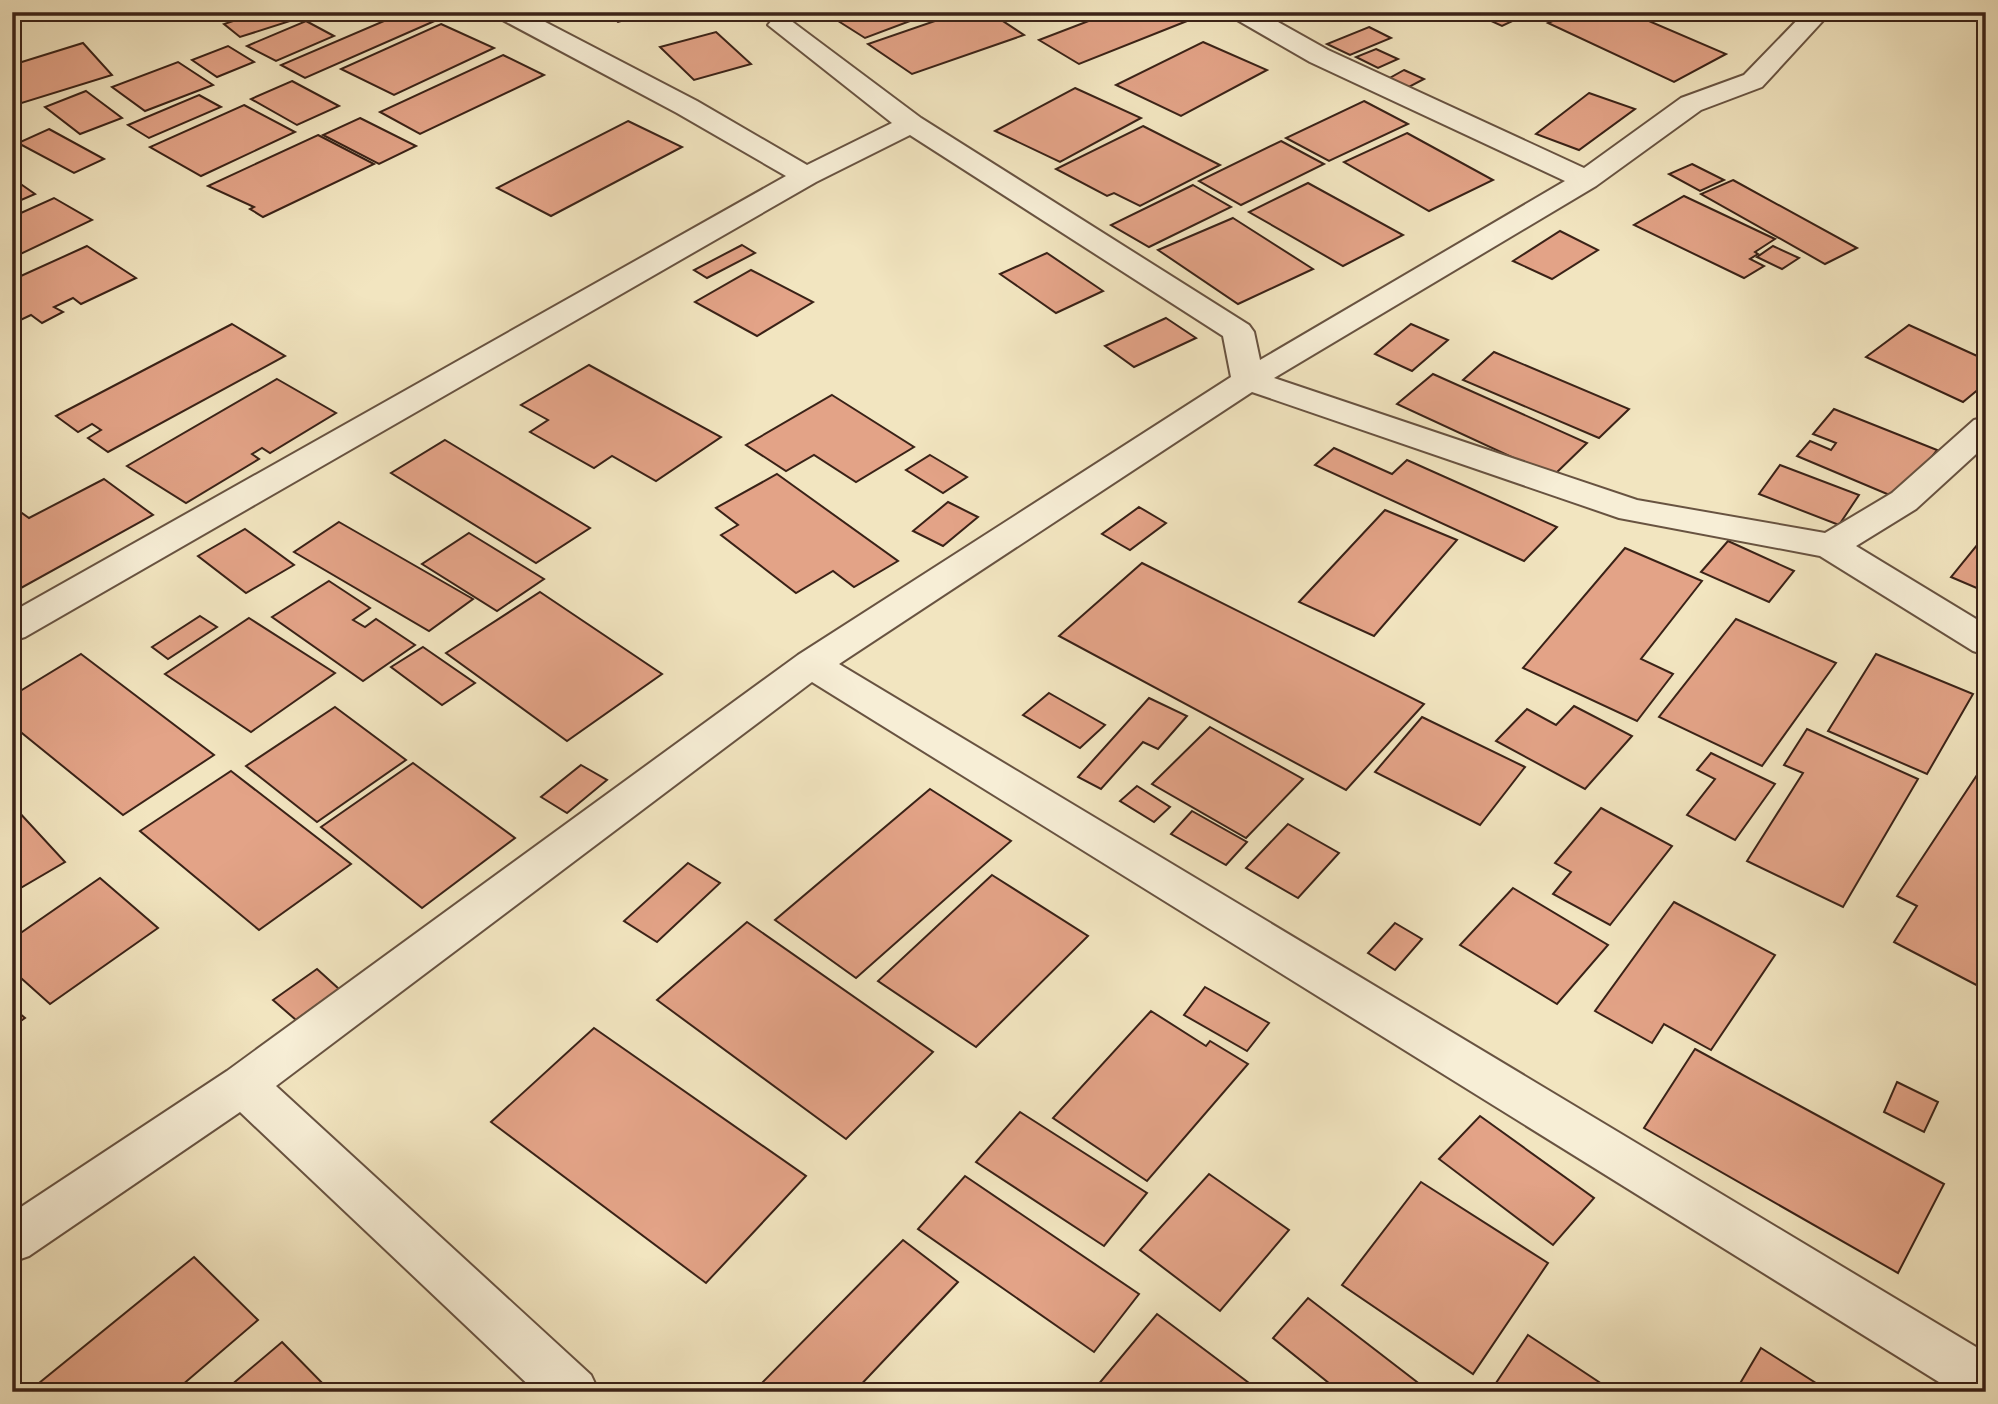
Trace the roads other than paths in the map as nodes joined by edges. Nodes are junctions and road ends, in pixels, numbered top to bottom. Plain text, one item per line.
1 (506, 12) edge
2 (1241, 12) edge
3 (1819, 12) edge
4 (781, 25) dead end
5 (911, 124) junction
6 (806, 177) junction
7 (1586, 180) junction
8 (1248, 380) junction
9 (1986, 427) edge
10 (1830, 546) junction
11 (12, 628) edge
12 (1986, 642) edge
13 (811, 664) junction
14 (243, 1085) junction
15 (12, 1240) edge
16 (1986, 1382) edge
17 (573, 1392) edge

1 - 6 street
2 - 7 street
3 - 7 street
4 - 5 street
5 - 6 street
5 - 8 street
6 - 11 street
7 - 8 street
8 - 10 street
8 - 13 street
9 - 10 street
10 - 12 street
13 - 14 street
13 - 16 street
14 - 15 street
14 - 17 street

